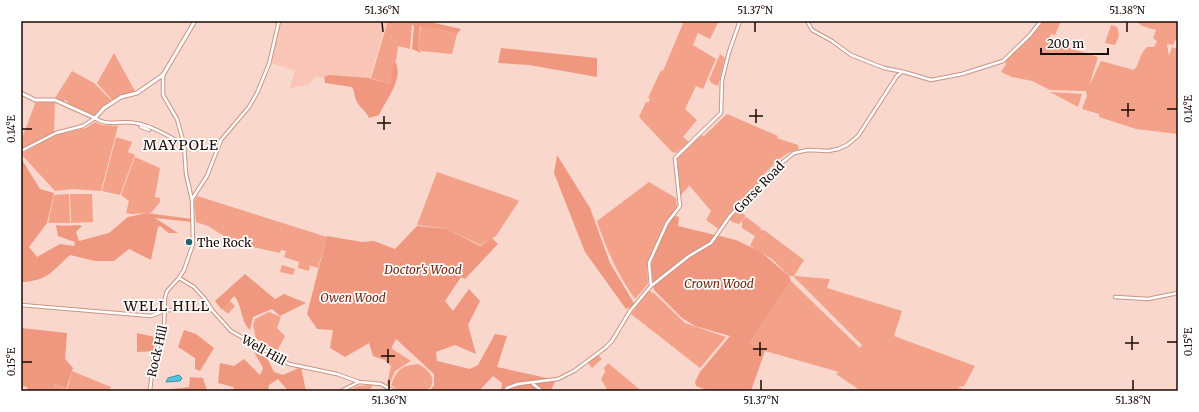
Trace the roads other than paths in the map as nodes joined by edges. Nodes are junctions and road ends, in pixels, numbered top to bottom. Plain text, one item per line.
1 (196, 21) edge
2 (279, 21) edge
3 (740, 21) edge
4 (807, 21) edge
5 (1041, 21) edge
6 (895, 71) junction
7 (902, 72) junction
8 (163, 75) junction
9 (898, 75) junction
10 (21, 93) edge
11 (95, 118) junction
12 (141, 124) junction
13 (149, 130) dead end
14 (184, 144) junction
15 (21, 151) edge
16 (192, 200) junction
17 (179, 278) junction
18 (651, 286) junction
19 (1178, 293) edge
20 (1115, 297) dead end
21 (21, 305) edge
22 (212, 310) junction
23 (164, 311) junction
24 (359, 382) junction
25 (533, 383) junction
26 (150, 391) edge
27 (342, 391) edge
28 (394, 391) edge
29 (505, 391) edge
30 (542, 391) edge

1 - 8 street
2 - 16 street
3 - 18 street
4 - 6 street
5 - 7 street
6 - 7 street
6 - 9 street
7 - 9 street, Gorse Road
8 - 11 street
8 - 14 street, Rock Hill
9 - 18 street, Gorse Road
10 - 11 street
11 - 12 street
11 - 15 street
12 - 13 street
12 - 14 street
14 - 16 street, Rock Hill
16 - 17 street, Rock Hill
17 - 22 street, Well Hill
17 - 23 street, Rock Hill
18 - 25 street, Gorse Road
19 - 20 street
21 - 23 street
22 - 23 street
22 - 24 street, Well Hill
23 - 26 street, Rock Hill
24 - 27 street
24 - 28 street, Well Hill
25 - 29 street
25 - 30 street

